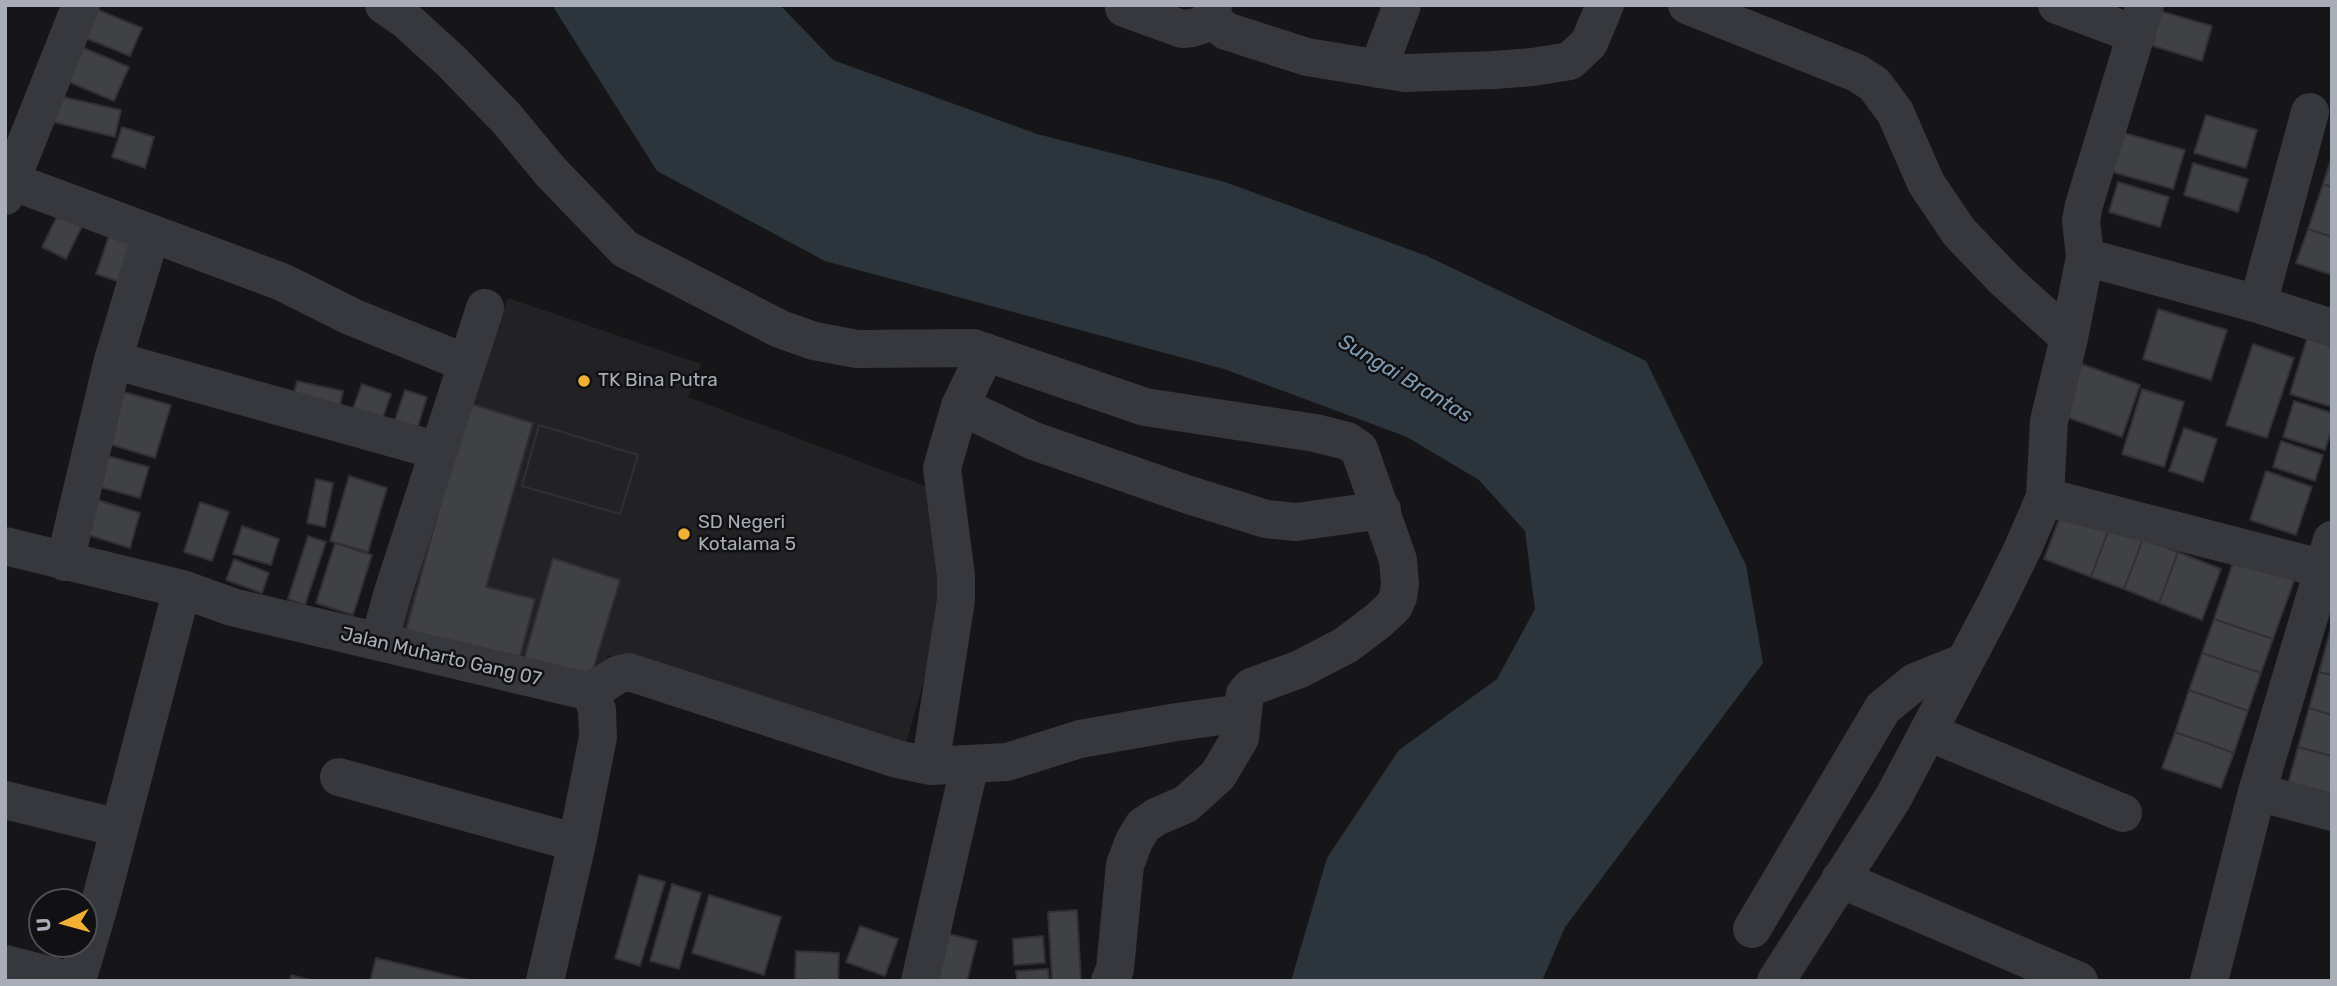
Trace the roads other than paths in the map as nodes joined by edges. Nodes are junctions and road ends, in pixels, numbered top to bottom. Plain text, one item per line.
1 (81, 5) edge
2 (384, 5) edge
3 (1402, 5) edge
4 (1605, 5) edge
5 (1687, 5) edge
6 (2057, 5) edge
7 (1124, 8) dead end
8 (1213, 13) edge
9 (2141, 20) edge
10 (1378, 69) junction
11 (2310, 111) dead end
12 (8, 188) edge
13 (151, 234) junction
14 (2085, 257) junction
15 (2258, 304) junction
16 (485, 308) dead end
17 (2332, 328) edge
18 (2069, 338) junction
19 (986, 352) junction
20 (113, 360) junction
21 (466, 363) junction
22 (960, 406) junction
23 (439, 451) junction
24 (2045, 497) junction
25 (1382, 510) junction
26 (5, 545) edge
27 (2328, 555) edge
28 (65, 562) junction
29 (182, 589) junction
30 (379, 642) junction
31 (1965, 662) junction
32 (591, 692) junction
33 (1243, 713) junction
34 (1928, 732) junction
35 (970, 764) junction
36 (930, 766) junction
37 (339, 777) dead end
38 (2257, 792) junction
39 (5, 800) edge
40 (2332, 812) edge
41 (2123, 813) dead end
42 (119, 828) junction
43 (577, 843) junction
44 (1840, 879) junction
45 (1752, 929) dead end
46 (5, 964) edge
47 (552, 979) edge
48 (75, 981) edge
49 (920, 981) edge
50 (1110, 981) edge
51 (1776, 981) edge
52 (2079, 981) edge
53 (2209, 981) edge

1 - 12 street
2 - 19 street
3 - 10 street
4 - 10 street
5 - 18 street
6 - 9 street
7 - 8 street
8 - 10 street
9 - 14 street
11 - 15 street
12 - 13 street
13 - 20 street
13 - 21 street
14 - 15 street
14 - 18 street
15 - 17 street
16 - 21 street
18 - 24 street
19 - 22 street
19 - 25 street
20 - 23 street
20 - 28 street
21 - 23 street
22 - 25 street
22 - 36 street
23 - 30 street
24 - 27 street
24 - 31 street
25 - 33 street
26 - 28 street, Jalan Muharto Gang 07
27 - 38 street
28 - 29 street, Jalan Muharto Gang 07
29 - 30 street, Jalan Muharto Gang 07
29 - 42 street
30 - 32 street, Jalan Muharto Gang 07
31 - 34 street
31 - 45 street
32 - 36 street
32 - 43 street
33 - 35 street
33 - 50 street
34 - 41 street
34 - 44 street
35 - 36 street
35 - 49 street
37 - 43 street
38 - 40 street
38 - 53 street
39 - 42 street
42 - 48 street
43 - 47 street
44 - 51 street
44 - 52 street
46 - 48 street

